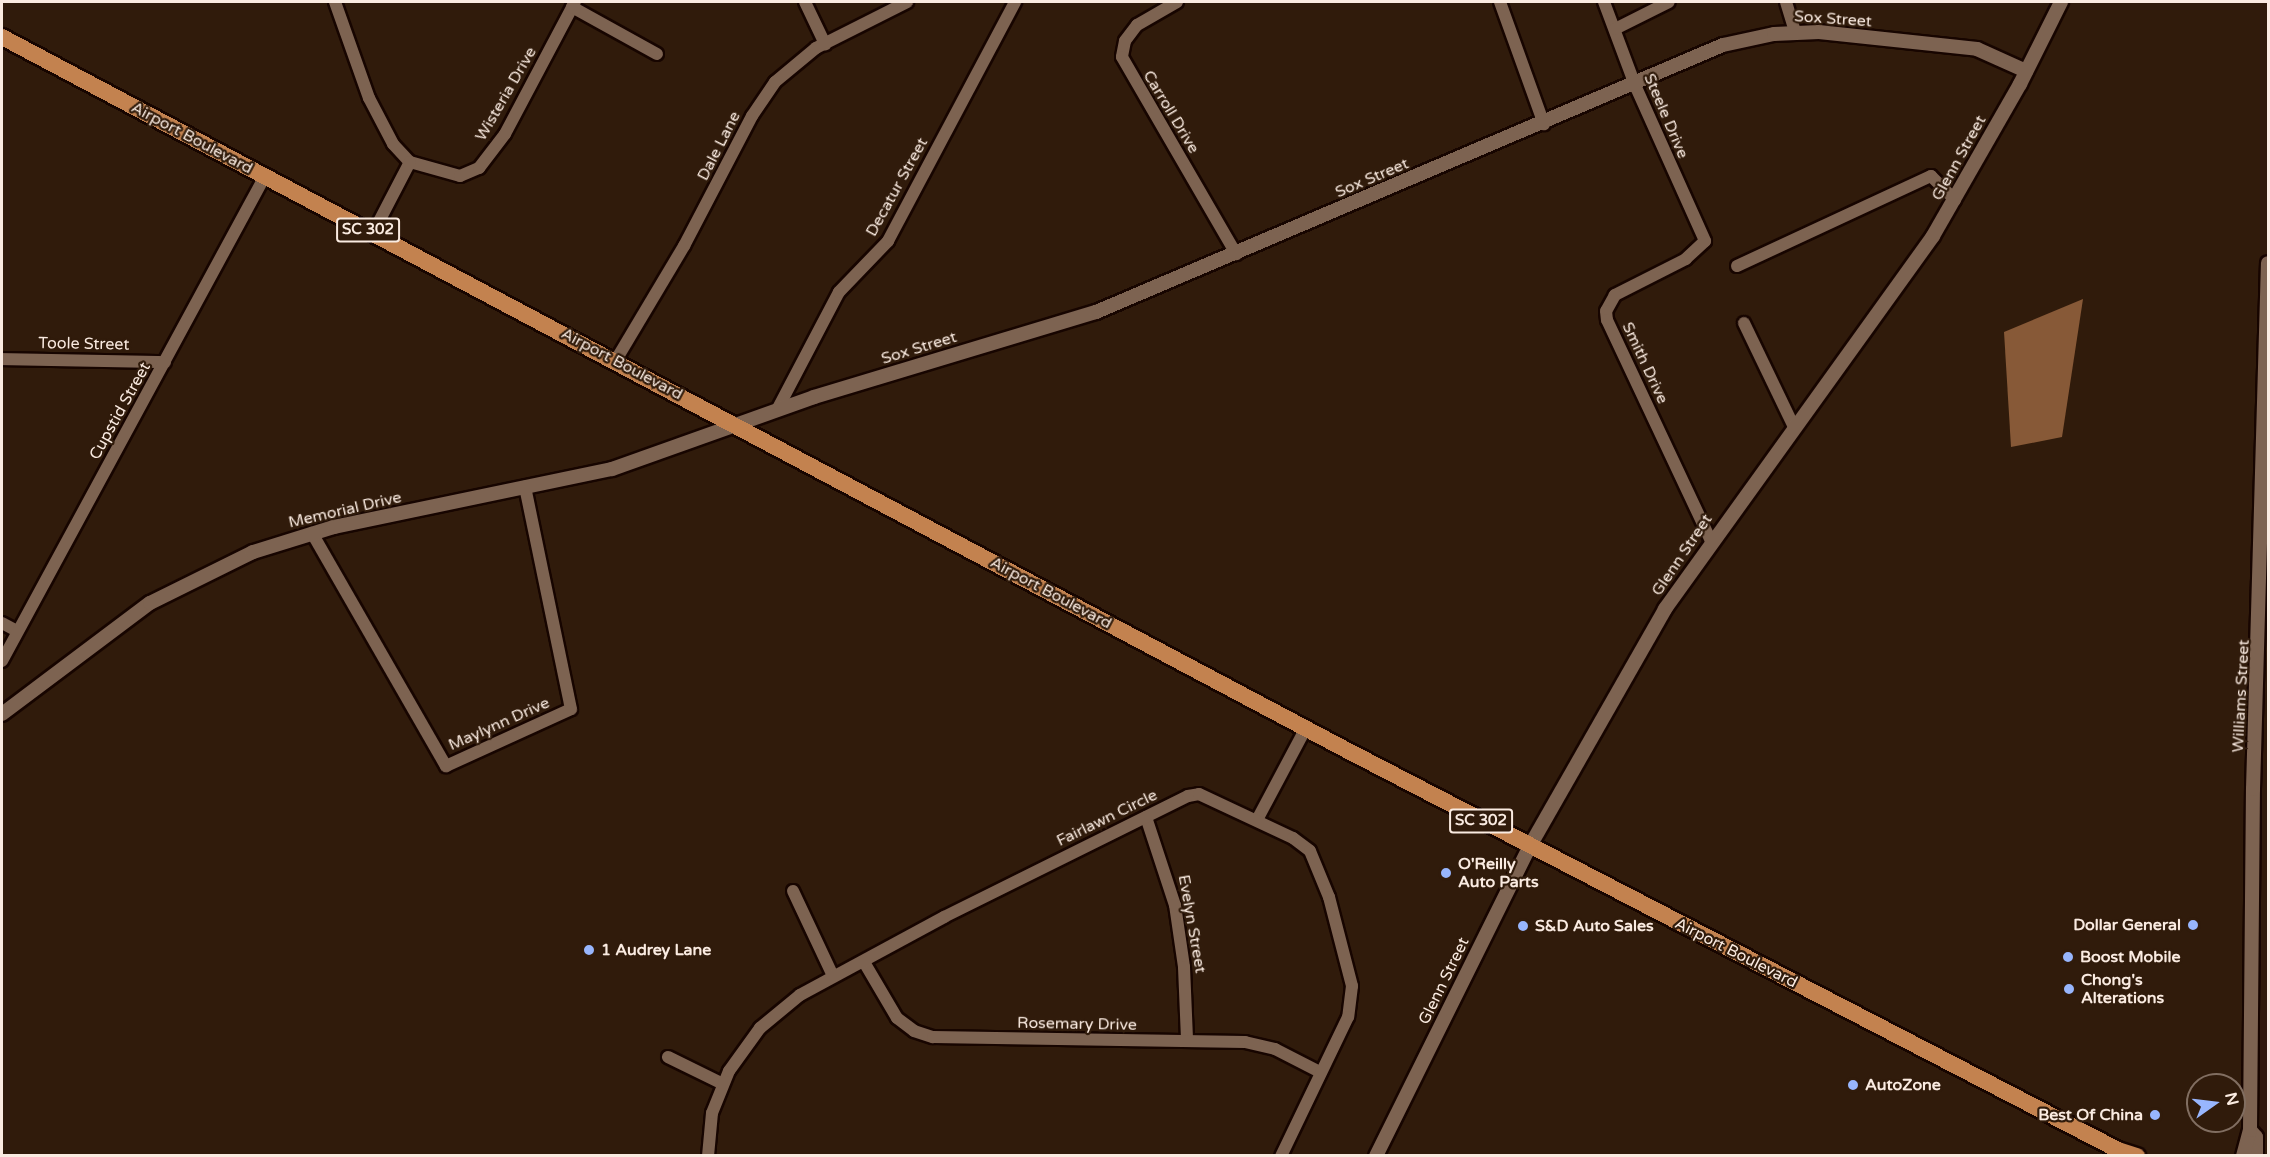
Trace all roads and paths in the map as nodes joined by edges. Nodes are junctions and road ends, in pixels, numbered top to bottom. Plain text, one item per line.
1 (335, 2) edge
2 (805, 2) edge
3 (907, 2) edge
4 (1015, 2) edge
5 (1177, 2) edge
6 (1500, 2) edge
7 (1604, 2) edge
8 (1669, 2) edge
9 (1786, 2) edge
10 (2061, 2) edge
11 (574, 4) edge
12 (1615, 29) junction
13 (1795, 32) junction
14 (2, 37) edge
15 (825, 44) junction
16 (657, 54) dead end
17 (2026, 71) junction
18 (1635, 85) junction
19 (1544, 124) junction
20 (410, 162) junction
21 (265, 176) junction
22 (1955, 200) junction
23 (373, 233) junction
24 (1705, 241) joint
25 (1236, 254) junction
26 (2268, 263) edge
27 (1737, 266) dead end
28 (1744, 323) dead end
29 (2, 359) edge
30 (616, 360) junction
31 (165, 362) junction
32 (777, 410) junction
33 (734, 424) junction
34 (1794, 427) junction
35 (525, 487) junction
36 (312, 533) junction
37 (1711, 541) junction
38 (2, 623) edge
39 (17, 631) junction
40 (2, 661) edge
41 (2, 714) edge
42 (1306, 729) junction
43 (1146, 817) junction
44 (1257, 820) junction
45 (1530, 846) junction
46 (794, 891) dead end
47 (864, 962) junction
48 (833, 976) junction
49 (1187, 1040) junction
50 (668, 1057) dead end
51 (1320, 1072) junction
52 (723, 1084) junction
53 (2250, 1130) junction
54 (2108, 1149) edge
55 (708, 1155) edge
56 (1281, 1155) edge
57 (1376, 1155) edge
58 (2137, 1155) edge
59 (2243, 1155) edge
60 (2256, 1155) edge

1 - 20 street
2 - 15 street
3 - 15 street, Dale Lane
4 - 32 street, Decatur Street
5 - 25 street, Carroll Drive
6 - 19 street
7 - 12 street, Steele Drive
8 - 12 street
9 - 13 street
10 - 17 street, Glenn Street
11 - 16 street
11 - 20 street, Wisteria Drive
12 - 18 street, Steele Drive
13 - 17 street, Sox Street
13 - 18 street, Sox Street
14 - 21 main road, Airport Boulevard / SC 302
15 - 30 street, Dale Lane
17 - 22 street, Glenn Street
18 - 19 street, Sox Street
18 - 24 street, Steele Drive
19 - 25 street, Sox Street
20 - 23 street
21 - 23 main road, Airport Boulevard / SC 302
21 - 31 street, Cupstid Street
22 - 27 street
22 - 34 street, Glenn Street
23 - 30 main road, Airport Boulevard / SC 302
24 - 37 street, Smith Drive
25 - 32 street, Sox Street
26 - 53 street, Williams Street
28 - 34 street
29 - 31 street, Toole Street
30 - 33 main road, Airport Boulevard / SC 302
31 - 39 street, Cupstid Street
32 - 33 street, Sox Street
33 - 35 street, Memorial Drive
33 - 42 main road, Airport Boulevard / SC 302
34 - 37 street, Glenn Street
35 - 36 street, Memorial Drive
35 - 36 street, Maylynn Drive
36 - 41 street, Memorial Drive
37 - 45 street, Glenn Street
38 - 39 street
39 - 40 street, Cupstid Street
42 - 44 street
42 - 45 main road, Airport Boulevard / SC 302
43 - 44 street, Fairlawn Circle
43 - 47 street, Fairlawn Circle
43 - 49 street, Evelyn Street
44 - 51 street, Fairlawn Circle
45 - 54 main road, Airport Boulevard / SC 302
45 - 57 street, Glenn Street
46 - 48 street
47 - 48 street, Fairlawn Circle
47 - 49 street, Rosemary Drive
48 - 52 street, Fairlawn Circle
49 - 51 street, Rosemary Drive
50 - 52 street
51 - 56 street, Fairlawn Circle
52 - 55 street, Fairlawn Circle
53 - 59 street, Williams Street
53 - 60 street, Williams Street
54 - 58 main road, Airport Boulevard / SC 302

